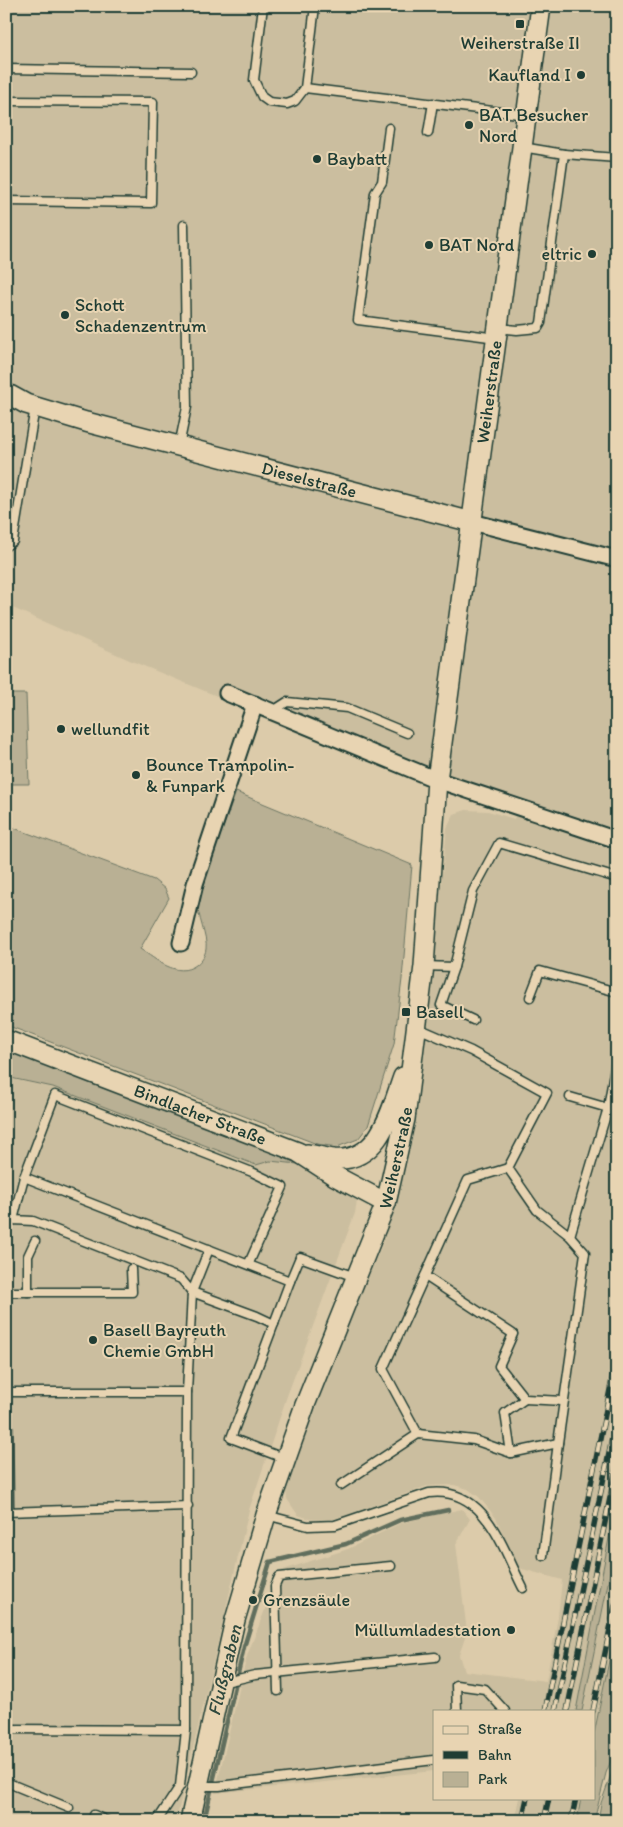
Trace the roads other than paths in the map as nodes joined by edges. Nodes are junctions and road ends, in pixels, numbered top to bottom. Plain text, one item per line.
1 (263, 6) edge
2 (316, 6) edge
3 (541, 6) edge
4 (6, 68) edge
5 (191, 72) dead end
6 (305, 88) junction
7 (6, 101) edge
8 (432, 103) junction
9 (527, 115) junction
10 (389, 128) dead end
11 (428, 133) dead end
12 (522, 147) junction
13 (564, 154) junction
14 (617, 158) edge
15 (6, 201) edge
16 (184, 225) dead end
17 (498, 333) junction
18 (6, 393) edge
19 (35, 407) junction
20 (179, 446) junction
21 (472, 522) junction
22 (6, 546) edge
23 (617, 559) edge
24 (227, 693) dead end
25 (255, 704) junction
26 (272, 711) junction
27 (407, 733) dead end
28 (437, 780) junction
29 (617, 840) edge
30 (617, 878) edge
31 (181, 943) dead end
32 (424, 966) junction
33 (454, 967) junction
34 (617, 992) edge
35 (530, 997) dead end
36 (473, 1020) dead end
37 (417, 1033) junction
38 (11, 1042) edge
39 (617, 1054) edge
40 (570, 1097) dead end
41 (608, 1108) junction
42 (298, 1152) junction
43 (508, 1168) junction
44 (24, 1177) junction
45 (386, 1203) junction
46 (10, 1222) edge
47 (570, 1236) junction
48 (35, 1241) dead end
49 (209, 1249) junction
50 (249, 1263) junction
51 (132, 1269) dead end
52 (425, 1276) junction
53 (357, 1278) junction
54 (290, 1281) junction
55 (6, 1292) edge
56 (28, 1292) junction
57 (192, 1292) junction
58 (274, 1324) junction
59 (6, 1392) edge
60 (187, 1392) junction
61 (525, 1399) junction
62 (563, 1401) junction
63 (8, 1414) dead end
64 (418, 1434) junction
65 (558, 1444) junction
66 (511, 1453) junction
67 (286, 1459) junction
68 (341, 1485) dead end
69 (188, 1506) junction
70 (7, 1512) edge
71 (266, 1515) junction
72 (543, 1556) dead end
73 (391, 1566) dead end
74 (523, 1588) dead end
75 (435, 1657) dead end
76 (276, 1673) junction
77 (224, 1682) junction
78 (278, 1692) dead end
79 (457, 1710) edge
80 (504, 1710) edge
81 (6, 1729) edge
82 (186, 1730) junction
83 (433, 1760) edge
84 (6, 1782) edge
85 (202, 1786) junction
86 (69, 1808) dead end
87 (94, 1815) dead end
88 (107, 1821) edge
89 (156, 1821) edge
90 (190, 1821) edge

1 - 6 lane
2 - 6 lane
3 - 9 street, Weiherstraße
4 - 5 lane
6 - 8 lane
7 - 15 lane
8 - 9 lane
8 - 11 lane
9 - 12 street, Weiherstraße
10 - 17 lane
12 - 13 lane
12 - 17 street, Weiherstraße
13 - 14 lane
13 - 17 lane
16 - 20 lane
17 - 21 street, Weiherstraße
18 - 19 street, Dieselstraße
19 - 20 street, Dieselstraße
19 - 22 lane
20 - 21 street, Dieselstraße
21 - 23 street, Dieselstraße
21 - 28 street, Weiherstraße
24 - 25 street
25 - 26 street
25 - 31 street
26 - 27 lane
26 - 28 street
28 - 29 street
28 - 32 street, Weiherstraße
30 - 33 lane
32 - 33 lane
32 - 37 street, Weiherstraße
33 - 36 lane
34 - 35 lane
37 - 42 street
37 - 43 lane
37 - 45 street, Weiherstraße
38 - 42 street, Bindlacher Straße
39 - 41 lane
40 - 41 lane
41 - 47 lane
42 - 45 street, Bindlacher Straße
43 - 47 lane
43 - 52 lane
44 - 46 lane
44 - 49 lane
44 - 50 lane
45 - 53 street, Weiherstraße
46 - 57 lane
47 - 62 lane
48 - 56 lane
49 - 50 lane
49 - 57 lane
50 - 54 lane
51 - 56 lane
52 - 61 lane
52 - 64 lane
53 - 54 lane
53 - 67 street, Weiherstraße
54 - 58 lane
55 - 56 lane
57 - 58 lane
57 - 60 lane
58 - 67 lane
59 - 60 lane
60 - 69 lane
61 - 62 lane
61 - 66 lane
62 - 65 lane
63 - 70 lane
64 - 66 lane
64 - 68 lane
65 - 66 lane
65 - 72 lane
67 - 71 street, Weiherstraße
69 - 70 lane
69 - 82 lane
71 - 74 lane
71 - 77 street, Weiherstraße
73 - 76 lane
75 - 76 lane
76 - 77 lane
76 - 78 lane
77 - 85 street, Weiherstraße
79 - 80 lane
81 - 82 lane
82 - 89 lane
83 - 85 lane
84 - 86 lane
85 - 90 street, Weiherstraße
87 - 88 lane

